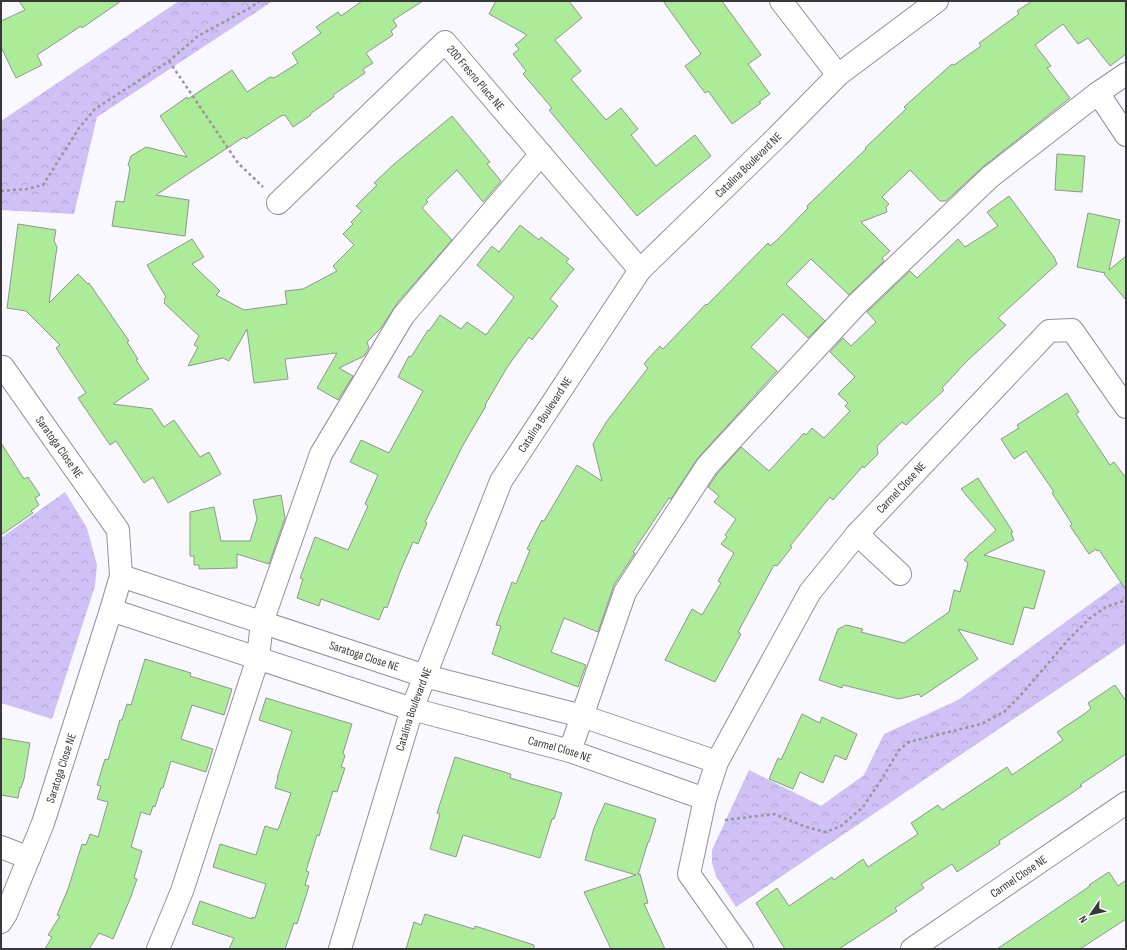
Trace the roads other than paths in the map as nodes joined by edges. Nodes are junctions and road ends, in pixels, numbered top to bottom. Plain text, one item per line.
1 (781, 1) edge
2 (937, 1) edge
3 (1126, 74) edge
4 (838, 75) junction
5 (1098, 93) junction
6 (1126, 135) edge
7 (541, 154) junction
8 (278, 203) road end
9 (640, 270) junction
10 (1, 367) edge
11 (1126, 407) edge
12 (857, 534) junction
13 (900, 574) dead end
14 (121, 576) junction
15 (111, 610) junction
16 (262, 622) junction
17 (258, 658) junction
18 (424, 676) junction
19 (412, 709) junction
20 (582, 716) junction
21 (570, 751) junction
22 (717, 762) junction
23 (705, 799) junction
24 (1126, 803) edge
25 (1, 847) edge
26 (29, 858) junction
27 (3, 916) edge
28 (158, 949) edge
29 (340, 949) edge
30 (742, 949) edge
31 (912, 949) edge

1 - 4 street
2 - 4 street, Catalina Boulevard NE
3 - 5 street
4 - 9 street, Catalina Boulevard NE
5 - 6 street
5 - 20 street
7 - 8 street, 200 Fresno Place NE
7 - 9 street, 200 Fresno Place NE
7 - 16 street
9 - 18 street, Catalina Boulevard NE
10 - 14 street, Saratoga Close NE
11 - 12 street, Carmel Close NE
12 - 13 street
12 - 22 street, Carmel Close NE
14 - 15 street, Saratoga Close NE
14 - 16 street, Saratoga Close NE
15 - 17 street
15 - 26 street, Saratoga Close NE
16 - 17 street
16 - 18 street, Saratoga Close NE
17 - 19 street
17 - 28 street
18 - 19 street, Catalina Boulevard NE
18 - 20 street
19 - 21 street, Carmel Close NE
19 - 29 street, Catalina Boulevard NE
20 - 21 street
20 - 22 street
21 - 23 street, Carmel Close NE
22 - 23 street, Carmel Close NE
23 - 30 street, Carmel Close NE
24 - 31 street, Carmel Close NE
25 - 26 street
26 - 27 street, Saratoga Close NE

